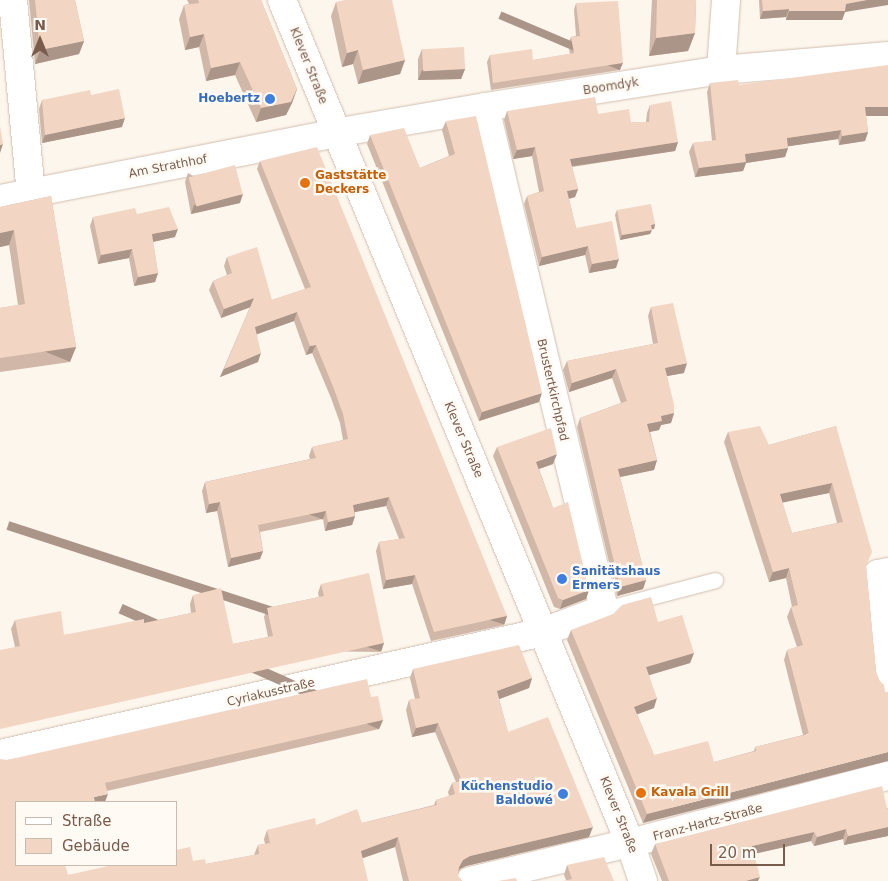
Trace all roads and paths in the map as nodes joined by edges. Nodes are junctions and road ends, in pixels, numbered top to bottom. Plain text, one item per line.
1 (13, 0) edge
2 (282, 0) edge
3 (726, 0) edge
4 (888, 56) edge
5 (721, 70) junction
6 (485, 107) junction
7 (335, 133) junction
8 (31, 194) junction
9 (0, 199) edge
10 (888, 572) edge
11 (715, 580) dead end
12 (604, 609) junction
13 (542, 632) junction
14 (888, 681) edge
15 (0, 754) edge
16 (888, 776) edge
17 (630, 843) junction
18 (470, 881) edge
19 (643, 881) edge

1 - 8 street
2 - 7 street, Klever Straße
3 - 5 street
4 - 5 street, Boomdyk
5 - 6 street, Boomdyk
6 - 7 street, Boomdyk
6 - 12 street, Brustertkirchpfad
7 - 8 street, Am Strathhof
7 - 13 street, Klever Straße
8 - 9 street, Am Strathhof
10 - 14 street
11 - 12 lane
12 - 13 street
13 - 15 street, Cyriakusstraße
13 - 17 street, Klever Straße
16 - 17 street, Franz-Hartz-Straße
17 - 18 street, Franz-Hartz-Straße
17 - 19 street, Klever Straße

